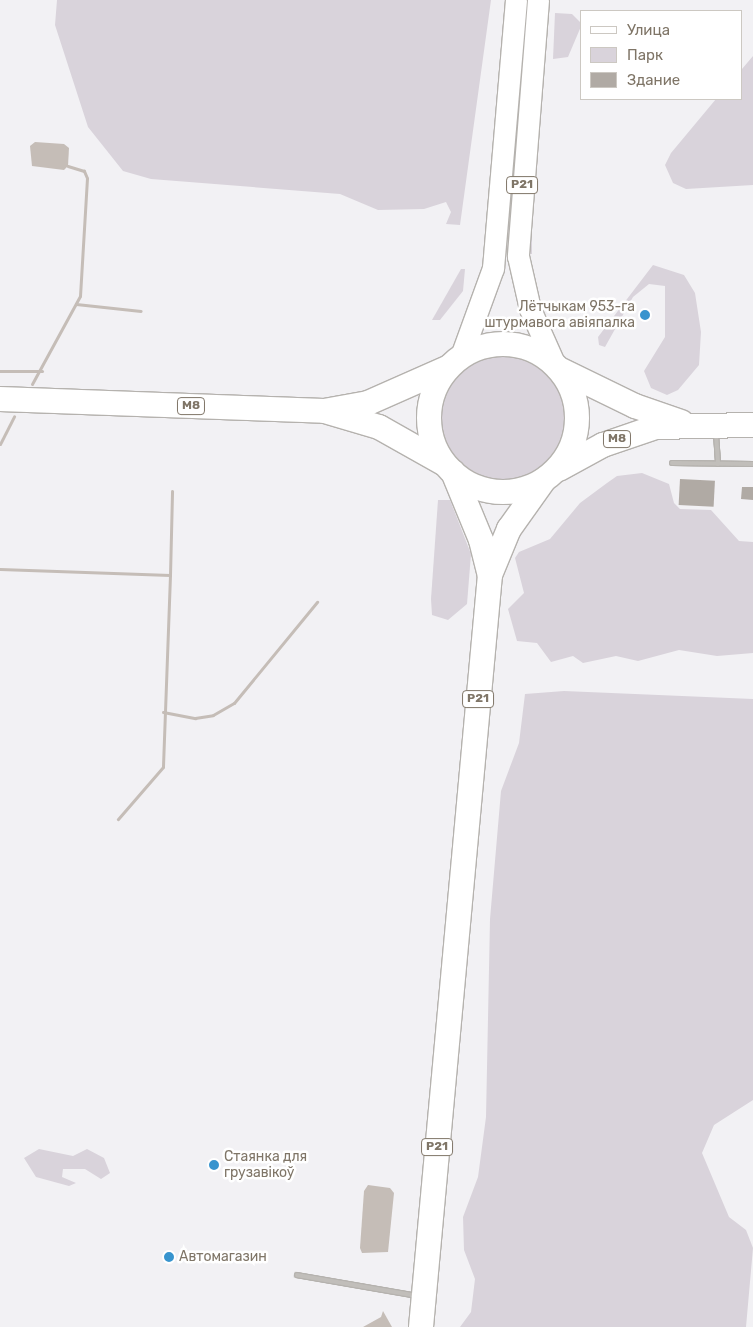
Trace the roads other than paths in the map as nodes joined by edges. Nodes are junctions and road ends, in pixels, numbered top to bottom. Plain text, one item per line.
1 (516, 0) edge
2 (538, 0) edge
3 (454, 362) junction
4 (556, 366) junction
5 (0, 399) edge
6 (324, 411) junction
7 (686, 423) junction
8 (715, 424) junction
9 (753, 424) edge
10 (672, 463) dead end
11 (718, 464) junction
12 (753, 464) edge
13 (449, 468) junction
14 (549, 476) junction
15 (490, 576) junction
16 (297, 1275) dead end
17 (424, 1297) junction
18 (421, 1327) edge

1 - 3 main road, Р21
2 - 4 main road, Р21
3 - 4 highway, М8
3 - 6 highway, М8
3 - 13 highway
4 - 7 highway, М8
4 - 14 highway
5 - 6 highway, М8
6 - 13 highway, М8
7 - 8 highway, М8
7 - 14 highway, М8
8 - 9 highway, М8
8 - 11 lane
10 - 11 lane
11 - 12 lane
13 - 14 highway, М8
13 - 15 highway, Р21
14 - 15 highway, Р21
15 - 17 highway, Р21
16 - 17 lane
17 - 18 highway, Р21

